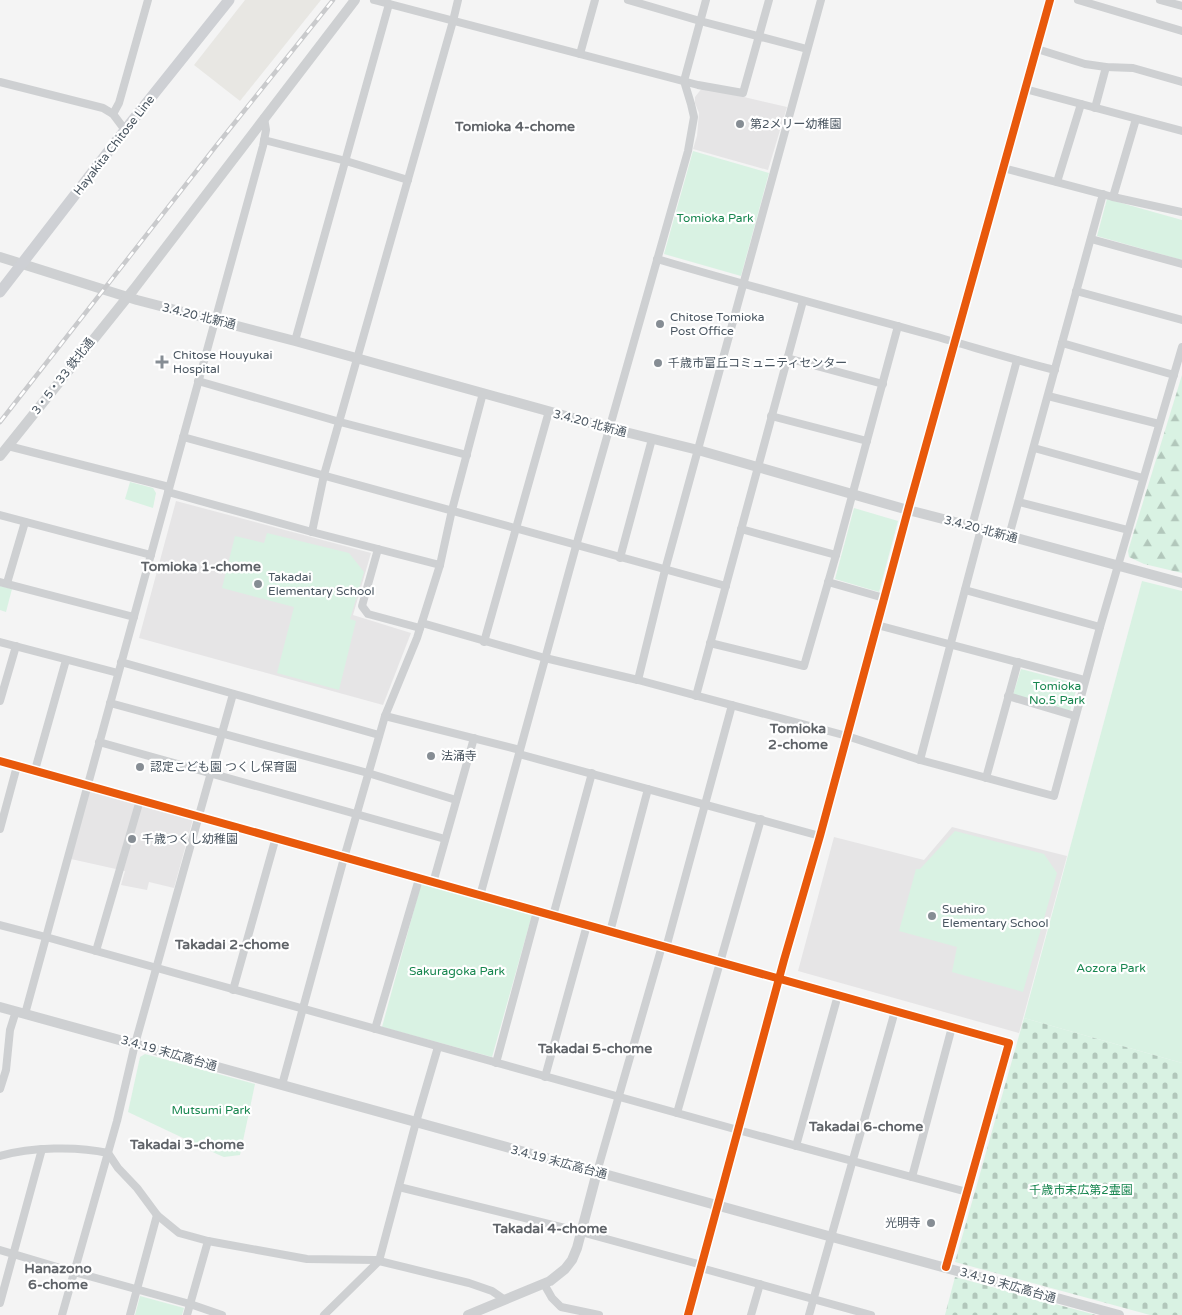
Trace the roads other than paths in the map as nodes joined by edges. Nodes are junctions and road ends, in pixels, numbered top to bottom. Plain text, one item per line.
1 (148, 0) edge
2 (229, 0) edge
3 (355, 0) edge
4 (374, 0) edge
5 (458, 0) edge
6 (595, 0) edge
7 (628, 0) edge
8 (706, 0) edge
9 (769, 0) edge
10 (821, 0) edge
11 (1050, 0) edge
12 (1078, 0) edge
13 (1161, 0) edge
14 (647, 3) edge
15 (389, 4) junction
16 (1182, 6) edge
17 (453, 21) junction
18 (700, 21) junction
19 (1182, 31) edge
20 (758, 37) junction
21 (807, 49) junction
22 (1037, 49) junction
23 (580, 54) junction
24 (1106, 67) junction
25 (684, 81) junction
26 (0, 82) edge
27 (1182, 82) edge
28 (1025, 89) junction
29 (1080, 104) junction
30 (1095, 108) junction
31 (113, 114) junction
32 (264, 118) junction
33 (1136, 119) junction
34 (125, 130) junction
35 (1182, 131) edge
36 (264, 140) junction
37 (346, 161) junction
38 (1003, 168) junction
39 (408, 180) junction
40 (1056, 182) junction
41 (1103, 194) junction
42 (1113, 197) junction
43 (1182, 212) edge
44 (1090, 239) junction
45 (0, 256) edge
46 (657, 260) junction
47 (22, 263) junction
48 (1182, 264) edge
49 (742, 284) junction
50 (1076, 291) junction
51 (0, 292) edge
52 (126, 297) junction
53 (803, 301) junction
54 (215, 320) junction
55 (1182, 320) edge
56 (898, 326) junction
57 (295, 341) junction
58 (955, 342) junction
59 (1062, 343) junction
60 (1182, 347) edge
61 (357, 358) junction
62 (787, 358) junction
63 (1017, 360) junction
64 (1055, 370) junction
65 (1174, 375) junction
66 (198, 381) junction
67 (883, 384) junction
68 (484, 393) junction
69 (1048, 396) junction
70 (549, 412) junction
71 (771, 416) junction
72 (340, 422) junction
73 (1159, 424) junction
74 (609, 428) junction
75 (183, 437) junction
76 (652, 439) junction
77 (867, 441) junction
78 (8, 446) junction
79 (1034, 448) junction
80 (698, 450) junction
81 (467, 455) junction
82 (0, 456) edge
83 (758, 467) junction
84 (324, 475) junction
85 (1143, 478) junction
86 (169, 489) junction
87 (852, 494) junction
88 (1019, 502) junction
89 (452, 510) junction
90 (908, 510) junction
91 (0, 515) edge
92 (25, 522) junction
93 (516, 528) junction
94 (976, 528) junction
95 (741, 529) junction
96 (1128, 530) junction
97 (312, 532) junction
98 (1009, 536) junction
99 (576, 546) junction
100 (378, 550) junction
101 (151, 555) junction
102 (836, 555) junction
103 (620, 558) junction
104 (440, 565) junction
105 (1118, 566) junction
106 (665, 570) junction
107 (4, 582) edge
108 (828, 582) junction
109 (1182, 583) edge
110 (726, 586) junction
111 (965, 590) junction
112 (884, 598) junction
113 (134, 617) junction
114 (877, 625) junction
115 (421, 626) junction
116 (1100, 627) junction
117 (0, 642) edge
118 (484, 642) junction
119 (710, 643) junction
120 (951, 644) junction
121 (16, 646) junction
122 (545, 658) junction
123 (66, 660) junction
124 (121, 662) junction
125 (1018, 662) junction
126 (118, 674) junction
127 (638, 680) junction
128 (1085, 680) junction
129 (233, 694) junction
130 (696, 696) junction
131 (1008, 696) junction
132 (0, 701) edge
133 (110, 704) junction
134 (732, 705) junction
135 (385, 716) junction
136 (1075, 716) junction
137 (222, 733) junction
138 (380, 735) junction
139 (847, 736) junction
140 (474, 738) junction
141 (99, 742) junction
142 (519, 752) junction
143 (920, 760) junction
144 (0, 761) edge
145 (18, 766) junction
146 (35, 770) junction
147 (368, 773) junction
148 (592, 773) junction
149 (211, 774) junction
150 (986, 778) junction
151 (88, 785) junction
152 (648, 788) junction
153 (140, 800) junction
154 (456, 800) junction
155 (705, 804) junction
156 (357, 814) junction
157 (198, 817) junction
158 (761, 820) junction
159 (0, 830) edge
160 (820, 836) junction
161 (276, 837) junction
162 (445, 839) junction
163 (344, 858) junction
164 (419, 879) junction
165 (433, 882) junction
166 (480, 896) junction
167 (537, 912) junction
168 (553, 916) junction
169 (586, 925) junction
170 (0, 926) edge
171 (610, 932) junction
172 (46, 937) junction
173 (664, 947) junction
174 (96, 951) junction
175 (720, 962) junction
176 (156, 969) junction
177 (779, 979) junction
178 (233, 990) junction
179 (838, 995) junction
180 (0, 1007) edge
181 (303, 1009) junction
182 (895, 1011) junction
183 (20, 1012) junction
184 (952, 1027) junction
185 (375, 1029) junction
186 (135, 1044) junction
187 (438, 1047) junction
188 (496, 1063) junction
189 (545, 1077) junction
190 (282, 1085) junction
191 (0, 1089) edge
192 (619, 1097) junction
193 (677, 1114) junction
194 (416, 1122) junction
195 (738, 1130) junction
196 (796, 1146) junction
197 (42, 1150) junction
198 (108, 1153) junction
199 (0, 1156) edge
200 (853, 1161) junction
201 (597, 1172) junction
202 (912, 1177) junction
203 (399, 1186) junction
204 (967, 1192) junction
205 (718, 1205) junction
206 (157, 1215) junction
207 (581, 1232) junction
208 (832, 1237) junction
209 (208, 1241) junction
210 (0, 1250) edge
211 (13, 1254) junction
212 (379, 1261) junction
213 (702, 1266) junction
214 (946, 1267) junction
215 (74, 1272) junction
216 (544, 1284) junction
217 (760, 1284) junction
218 (137, 1290) junction
219 (813, 1299) junction
220 (505, 1300) junction
221 (0, 1303) edge
222 (190, 1304) junction
223 (866, 1314) edge
224 (62, 1315) edge
225 (130, 1315) edge
226 (187, 1315) edge
227 (222, 1315) edge
228 (324, 1315) edge
229 (468, 1315) edge
230 (599, 1315) edge
231 (688, 1315) edge
232 (751, 1315) edge
233 (809, 1315) edge
234 (1119, 1315) edge

1 - 31 street
2 - 34 main road, Hayakita Chitose Line
3 - 32 street, 3・5・33 鉄北通
4 - 15 street
5 - 17 street
6 - 23 street
7 - 14 street
8 - 18 street
9 - 20 street
10 - 21 street
11 - 22 street
12 - 19 street
13 - 16 street
14 - 18 street
15 - 17 street
15 - 37 street
17 - 23 street
17 - 39 street
18 - 20 street
18 - 25 street
20 - 21 street
20 - 25 street
21 - 49 street
22 - 24 street
22 - 28 street
23 - 25 street
24 - 27 street
24 - 30 street
25 - 46 street
26 - 31 street
28 - 29 street
28 - 38 street
29 - 30 street
29 - 40 street
30 - 33 street
31 - 34 street
32 - 36 street
32 - 52 street, 3・5・33 鉄北通
33 - 35 street
33 - 42 street
34 - 47 main road, Hayakita Chitose Line
36 - 37 street
36 - 54 street
37 - 39 street
37 - 57 street
38 - 40 street
38 - 58 street
39 - 61 street
40 - 41 street
41 - 42 street
41 - 44 street
42 - 43 street
44 - 48 street
44 - 50 street
45 - 47 street, 3.4.20 北新通
46 - 49 street
46 - 74 street
47 - 51 main road, Hayakita Chitose Line
47 - 52 street, 3.4.20 北新通
49 - 53 street
49 - 80 street
50 - 55 street
50 - 59 street
52 - 54 street, 3.4.20 北新通
52 - 78 street, 3・5・33 鉄北通
53 - 56 street
53 - 62 street
54 - 57 street, 3.4.20 北新通
54 - 66 street
56 - 58 street
56 - 67 street
57 - 61 street, 3.4.20 北新通
58 - 63 street
58 - 90 street
59 - 64 street
59 - 65 street
60 - 65 street
61 - 68 street, 3.4.20 北新通
61 - 72 street
62 - 67 street
62 - 71 street
63 - 64 street
63 - 94 street
64 - 69 street
65 - 73 street
66 - 72 street
66 - 75 street
67 - 77 street
68 - 70 street, 3.4.20 北新通
68 - 81 street
69 - 73 street
69 - 79 street
70 - 74 street, 3.4.20 北新通
70 - 93 street
71 - 77 street
71 - 83 street
72 - 81 street
72 - 84 street
73 - 85 street
74 - 76 street, 3.4.20 北新通
74 - 99 street
75 - 84 street
75 - 86 street
76 - 80 street, 3.4.20 北新通
76 - 103 street
77 - 87 street
78 - 82 street, 3・5・33 鉄北通
78 - 86 street
79 - 85 street
79 - 88 street
80 - 83 street, 3.4.20 北新通
80 - 106 street
81 - 89 street
83 - 87 street, 3.4.20 北新通
83 - 95 street
84 - 89 street
84 - 97 street
85 - 96 street
86 - 97 street
86 - 101 street
87 - 90 street, 3.4.20 北新通
87 - 102 street
88 - 96 street
88 - 98 street
89 - 93 street
89 - 104 street
90 - 94 street, 3.4.20 北新通
90 - 112 street
91 - 92 street
92 - 101 street
92 - 107 street
93 - 99 street
93 - 118 street
94 - 98 street, 3.4.20 北新通
94 - 111 street
95 - 102 street
95 - 110 street
96 - 105 street
97 - 100 street
98 - 105 street, 3.4.20 北新通
99 - 103 street
99 - 122 street
100 - 104 street
100 - 115 street
101 - 113 street
102 - 108 street
103 - 106 street
104 - 115 street
105 - 109 street, 3.4.20 北新通
105 - 116 street
106 - 110 street
106 - 127 street
107 - 113 street
108 - 112 street
108 - 119 street
110 - 119 street
111 - 116 street
111 - 120 street
112 - 114 street
113 - 124 street
114 - 120 street
114 - 139 street
115 - 118 street
115 - 135 street
116 - 128 street
117 - 121 street
118 - 122 street
119 - 130 street
120 - 125 street
120 - 143 street
121 - 123 street
121 - 132 street
122 - 127 street
122 - 142 street
123 - 126 street
123 - 146 street
124 - 126 street
124 - 129 street
125 - 128 street
125 - 131 street
126 - 133 street
127 - 130 street
128 - 136 street
129 - 137 street
129 - 138 street
130 - 134 street
131 - 136 street
131 - 150 street
133 - 137 street
133 - 141 street
134 - 139 street
134 - 155 street
135 - 138 street
135 - 140 street
136 - 150 street
137 - 147 street
137 - 149 street
138 - 147 street
139 - 143 street
139 - 160 street
140 - 142 street
140 - 154 street
141 - 149 street
141 - 151 street
142 - 148 street
142 - 166 street
143 - 150 street
144 - 145 street
145 - 146 street
145 - 159 street
146 - 151 street
147 - 154 street
147 - 156 street
148 - 152 street
148 - 168 street
149 - 156 street
149 - 157 street
151 - 153 street
151 - 172 street
152 - 155 street
152 - 171 street
153 - 157 street
153 - 174 street
154 - 162 street
155 - 158 street
155 - 173 street
156 - 162 street
156 - 163 street
157 - 161 street
157 - 176 street
158 - 160 street
158 - 175 street
160 - 177 street
161 - 163 street
161 - 178 street
162 - 165 street
163 - 164 street
163 - 181 street
164 - 165 street
164 - 185 street
165 - 166 street
166 - 167 street
167 - 168 street
167 - 188 street
168 - 169 street
169 - 171 street
169 - 189 street
170 - 172 street
171 - 173 street
172 - 174 street
172 - 183 street
173 - 175 street
173 - 192 street
174 - 176 street
175 - 177 street
175 - 193 street
176 - 178 street
176 - 186 street
177 - 179 street
177 - 195 street
178 - 181 street
179 - 182 street
179 - 196 street
180 - 183 street, 3.4.19 末広高台通
181 - 185 street
181 - 190 street
182 - 184 street
182 - 200 street
183 - 186 street, 3.4.19 末広高台通
183 - 191 street
184 - 202 street
184 - 204 street
185 - 187 street
186 - 190 street, 3.4.19 末広高台通
186 - 198 street
187 - 188 street
187 - 194 street
188 - 189 street
189 - 192 street
190 - 194 street, 3.4.19 末広高台通
192 - 193 street
192 - 201 street
193 - 195 street
194 - 201 street, 3.4.19 末広高台通
194 - 203 street
195 - 196 street
195 - 205 street
196 - 200 street
197 - 198 street
197 - 199 street
197 - 211 street
198 - 206 street
198 - 215 street
200 - 202 street
200 - 208 street
201 - 205 street, 3.4.19 末広高台通
201 - 207 street
202 - 204 street
203 - 207 street
203 - 212 street
204 - 214 street
205 - 208 street, 3.4.19 末広高台通
205 - 213 street
206 - 209 street
206 - 218 street
207 - 213 street
207 - 216 street
208 - 214 street, 3.4.19 末広高台通
208 - 219 street
209 - 212 street
209 - 222 street
210 - 211 street
211 - 215 street
211 - 221 street
212 - 220 street
212 - 228 street
213 - 217 street
213 - 231 street
214 - 234 street, 3.4.19 末広高台通
215 - 218 street
215 - 224 street
216 - 220 street
216 - 230 street
217 - 219 street
217 - 232 street
218 - 222 street
218 - 225 street
219 - 223 street
219 - 233 street
220 - 229 street
222 - 226 street
222 - 227 street

